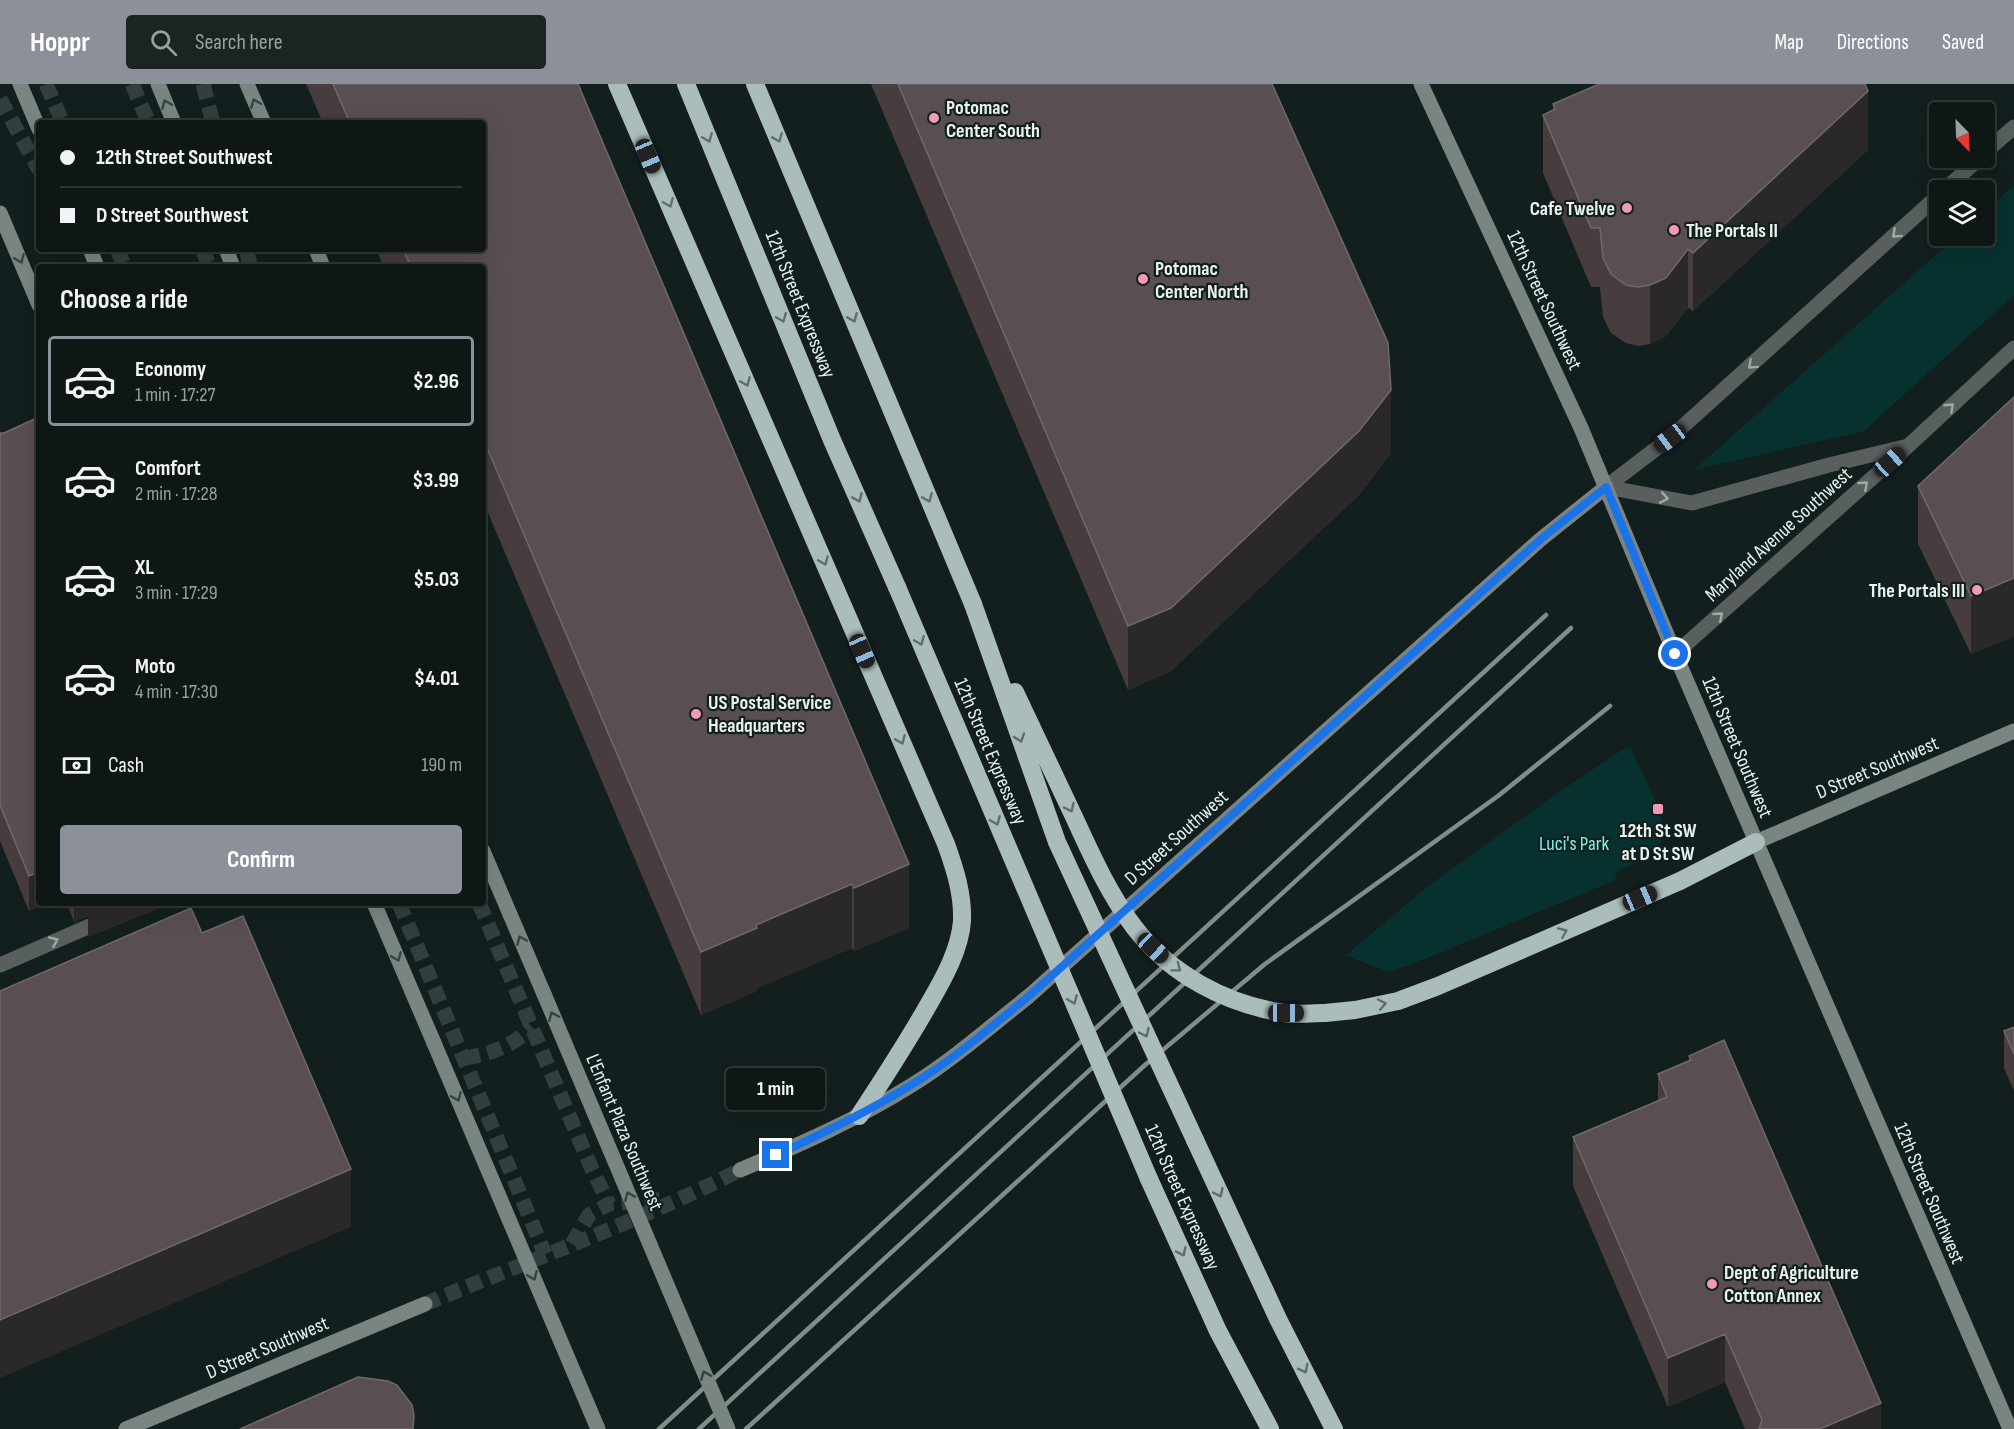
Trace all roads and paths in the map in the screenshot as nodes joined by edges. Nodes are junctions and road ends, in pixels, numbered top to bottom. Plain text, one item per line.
1 (20, 84) edge
2 (158, 84) edge
3 (247, 84) edge
4 (686, 84) edge
5 (755, 84) edge
6 (1421, 84) edge
7 (619, 88) edge
8 (173, 120) edge
9 (263, 120) edge
10 (36, 122) edge
11 (2014, 127) edge
12 (1995, 143) edge
13 (1969, 168) edge
14 (1955, 180) edge
15 (1929, 204) edge
16 (0, 213) edge
17 (36, 298) edge
18 (2014, 348) edge
19 (1907, 447) junction
20 (1606, 487) junction
21 (973, 604) junction
22 (1675, 654) junction
23 (2014, 731) edge
24 (1756, 842) junction
25 (486, 859) edge
26 (136, 906) edge
27 (375, 906) edge
28 (0, 964) edge
29 (859, 1116) junction
30 (740, 1170) tunnel mouth
31 (425, 1304) tunnel mouth
32 (126, 1429) edge
33 (598, 1429) edge
34 (728, 1429) edge
35 (1270, 1429) edge
36 (1334, 1429) edge
37 (2010, 1429) edge

1 - 10 street
8 -> 2 street
9 -> 3 street
4 -> 35 highway, 12th Street Expressway, bridge
5 -> 21 highway
6 - 20 street, 12th Street Southwest
7 -> 29 highway
11 - 12 street
13 - 14 street
15 -> 20 street
16 -> 17 street
19 -> 18 street, Maryland Avenue Southwest
20 -> 19 street
22 -> 19 street, Maryland Avenue Southwest
20 - 22 street, 12th Street Southwest
20 - 29 street, D Street Southwest
21 -> 24 highway, bridge
21 -> 36 highway, bridge
22 - 24 street, 12th Street Southwest
23 - 24 street, D Street Southwest
24 - 37 street, 12th Street Southwest
34 -> 25 street, L'Enfant Plaza Southwest, bridge
28 -> 26 street
27 -> 33 street, bridge
29 - 30 street, D Street Southwest
31 - 32 street, D Street Southwest

